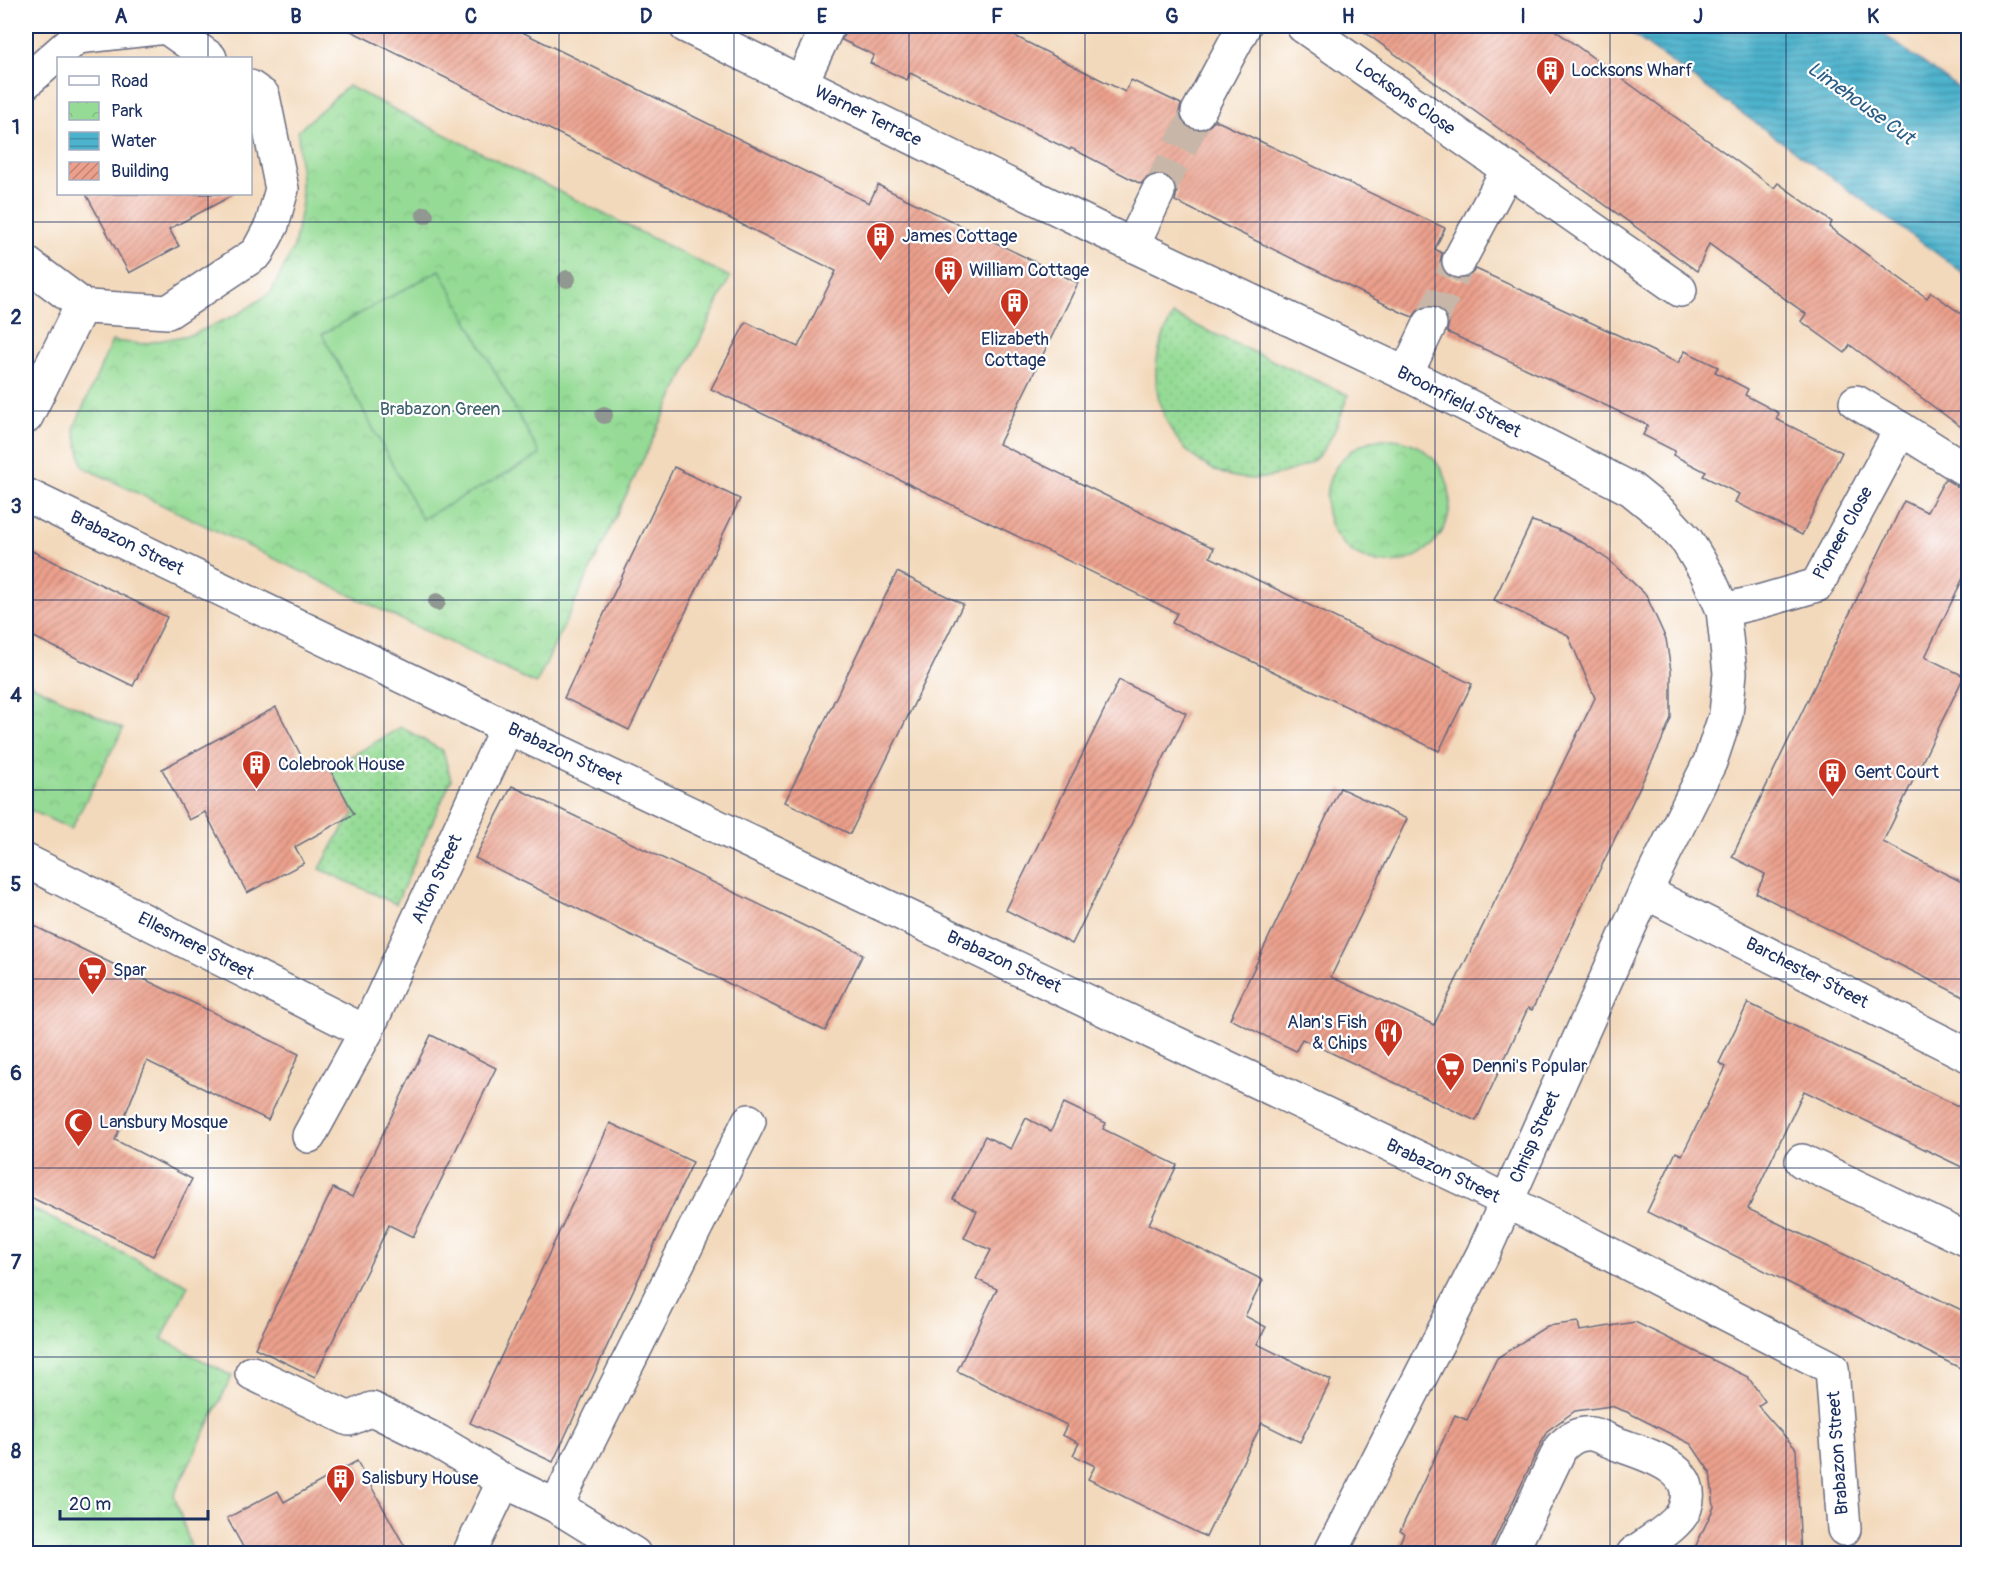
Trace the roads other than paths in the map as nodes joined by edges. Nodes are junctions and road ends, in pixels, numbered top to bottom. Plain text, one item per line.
1 (686, 26) edge
2 (828, 26) edge
3 (1244, 26) edge
4 (1303, 26) edge
5 (209, 57) edge
6 (26, 82) edge
7 (801, 83) junction
8 (252, 88) edge
9 (1197, 112) tunnel mouth
10 (1508, 168) junction
11 (1158, 192) tunnel mouth
12 (1051, 205) joint
13 (1133, 244) junction
14 (1459, 261) tunnel mouth
15 (26, 263) edge
16 (1680, 290) dead end
17 (82, 305) junction
18 (1430, 324) tunnel mouth
19 (1406, 375) junction
20 (1856, 402) dead end
21 (26, 417) edge
22 (1901, 429) junction
23 (1968, 471) edge
24 (26, 495) edge
25 (1723, 610) junction
26 (1726, 714) joint
27 (507, 727) junction
28 (26, 861) edge
29 (1645, 891) junction
30 (366, 1032) junction
31 (1968, 1055) edge
32 (749, 1121) dead end
33 (309, 1136) dead end
34 (1802, 1161) dead end
35 (1506, 1202) junction
36 (1968, 1240) edge
37 (252, 1373) dead end
38 (504, 1481) junction
39 (556, 1506) junction
40 (1844, 1529) dead end
41 (469, 1554) edge
42 (634, 1554) edge
43 (1330, 1554) edge
44 (1510, 1554) edge
45 (1633, 1554) edge

1 - 7 street, Warner Terrace
2 - 7 street
3 - 9 street
4 - 10 street, Locksons Close
5 - 6 street
7 - 12 street, Warner Terrace
8 - 17 street
10 - 14 street
10 - 16 street, Locksons Close
11 - 13 street
12 - 13 street, Broomfield Street
13 - 19 street, Broomfield Street
15 - 17 street
17 - 21 street
18 - 19 street
19 - 25 street, Broomfield Street
20 - 22 street
22 - 23 street
22 - 25 street, Pioneer Close
24 - 27 street, Brabazon Street
25 - 26 street, Broomfield Street
26 - 29 street, Chrisp Street
27 - 30 street, Alton Street
27 - 35 street, Brabazon Street
28 - 30 street, Ellesmere Street
29 - 31 street, Barchester Street
29 - 35 street, Chrisp Street
30 - 33 street, Alton Street
32 - 39 street
34 - 36 street
35 - 40 street, Brabazon Street
35 - 43 street, Chrisp Street
37 - 38 street
38 - 39 street
38 - 41 street
39 - 42 street
44 - 45 street

